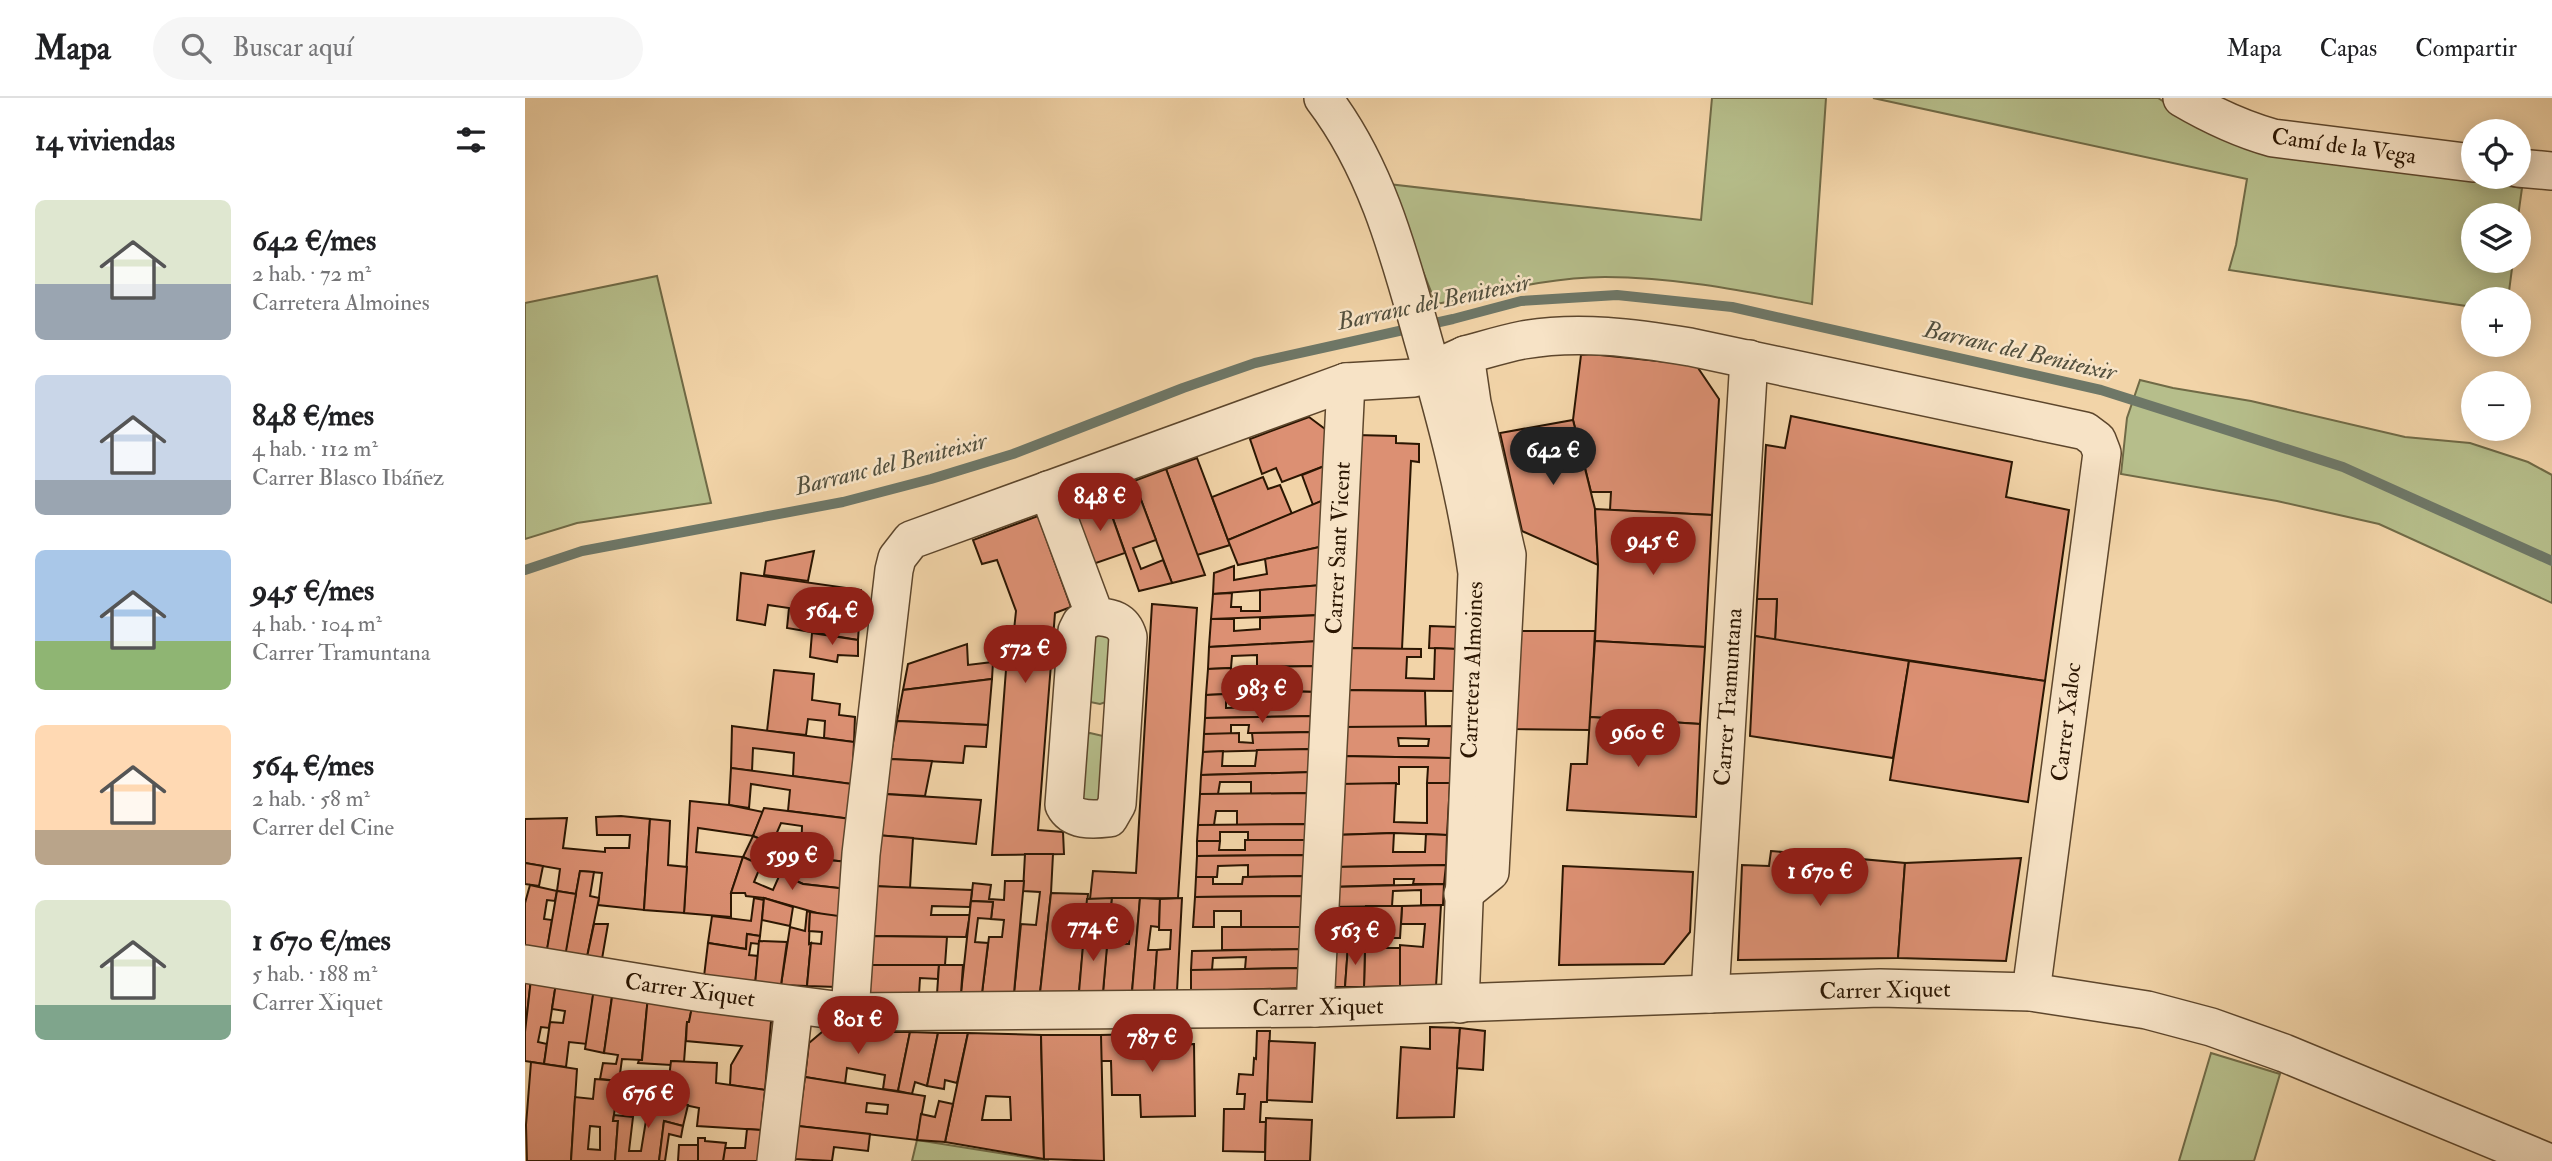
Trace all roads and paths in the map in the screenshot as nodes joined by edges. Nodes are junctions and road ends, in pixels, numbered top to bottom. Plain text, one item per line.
1 (1323, 98) edge
2 (2182, 98) edge
3 (2461, 162) edge
4 (2531, 169) edge
5 (2552, 171) edge
6 (1440, 356) junction
7 (1749, 359) junction
8 (1346, 383) junction
9 (1048, 490) junction
10 (1095, 616) junction
11 (1070, 725) junction
12 (1122, 728) junction
13 (525, 964) edge
14 (2031, 992) junction
15 (1710, 994) junction
16 (1460, 1004) junction
17 (794, 1006) junction
18 (1315, 1008) junction
19 (850, 1012) junction
20 (776, 1161) edge
21 (2545, 1161) edge

1 - 6 street, Carretera Almoines
2 - 3 street, Camí de la Vega
4 - 5 street
6 - 7 street
6 - 8 street
6 - 16 street, Carretera Almoines
7 - 14 street, Carrer Xaloc
7 - 15 street, Carrer Tramuntana
8 - 9 street
8 - 18 street, Carrer Sant Vicent
9 - 10 street
9 - 19 street
10 - 11 street
10 - 12 street
11 - 12 street
11 - 12 street
13 - 17 street, Carrer Xiquet
14 - 15 street, Carrer Xiquet
14 - 21 street, Carrer Xiquet
15 - 16 street, Carrer Xiquet
16 - 18 street, Carrer Xiquet
17 - 19 street, Carrer Xiquet
17 - 20 street
18 - 19 street, Carrer Xiquet

